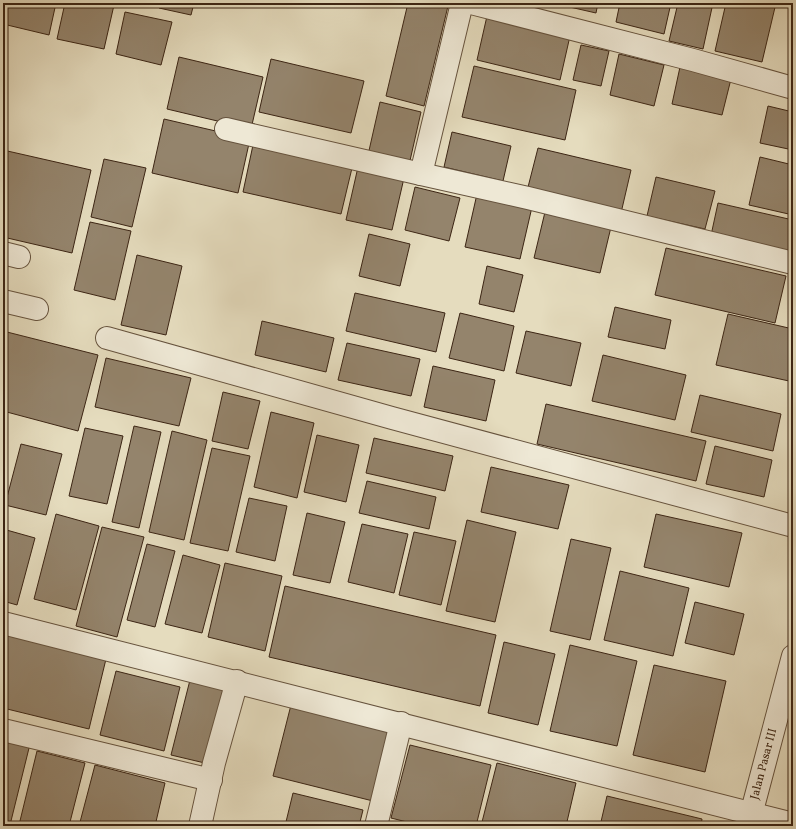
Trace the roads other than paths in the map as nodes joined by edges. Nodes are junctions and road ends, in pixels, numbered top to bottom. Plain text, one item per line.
1 (462, 3) edge
2 (471, 3) edge
3 (793, 88) edge
4 (226, 129) dead end
5 (421, 174) junction
6 (793, 263) edge
7 (3, 300) edge
8 (37, 309) dead end
9 (107, 338) dead end
10 (793, 526) edge
11 (3, 623) edge
12 (793, 656) edge
13 (237, 681) junction
14 (401, 723) junction
15 (3, 730) edge
16 (211, 780) junction
17 (749, 820) edge
18 (793, 824) edge
19 (200, 826) edge
20 (376, 826) edge

1 - 5 street
2 - 3 street
4 - 5 street
5 - 6 street
7 - 8 street
9 - 10 street
11 - 13 street
12 - 17 street, Jalan Pasar III
13 - 14 street
13 - 16 street
14 - 17 street
14 - 20 street
15 - 16 street
16 - 19 street
17 - 18 street

